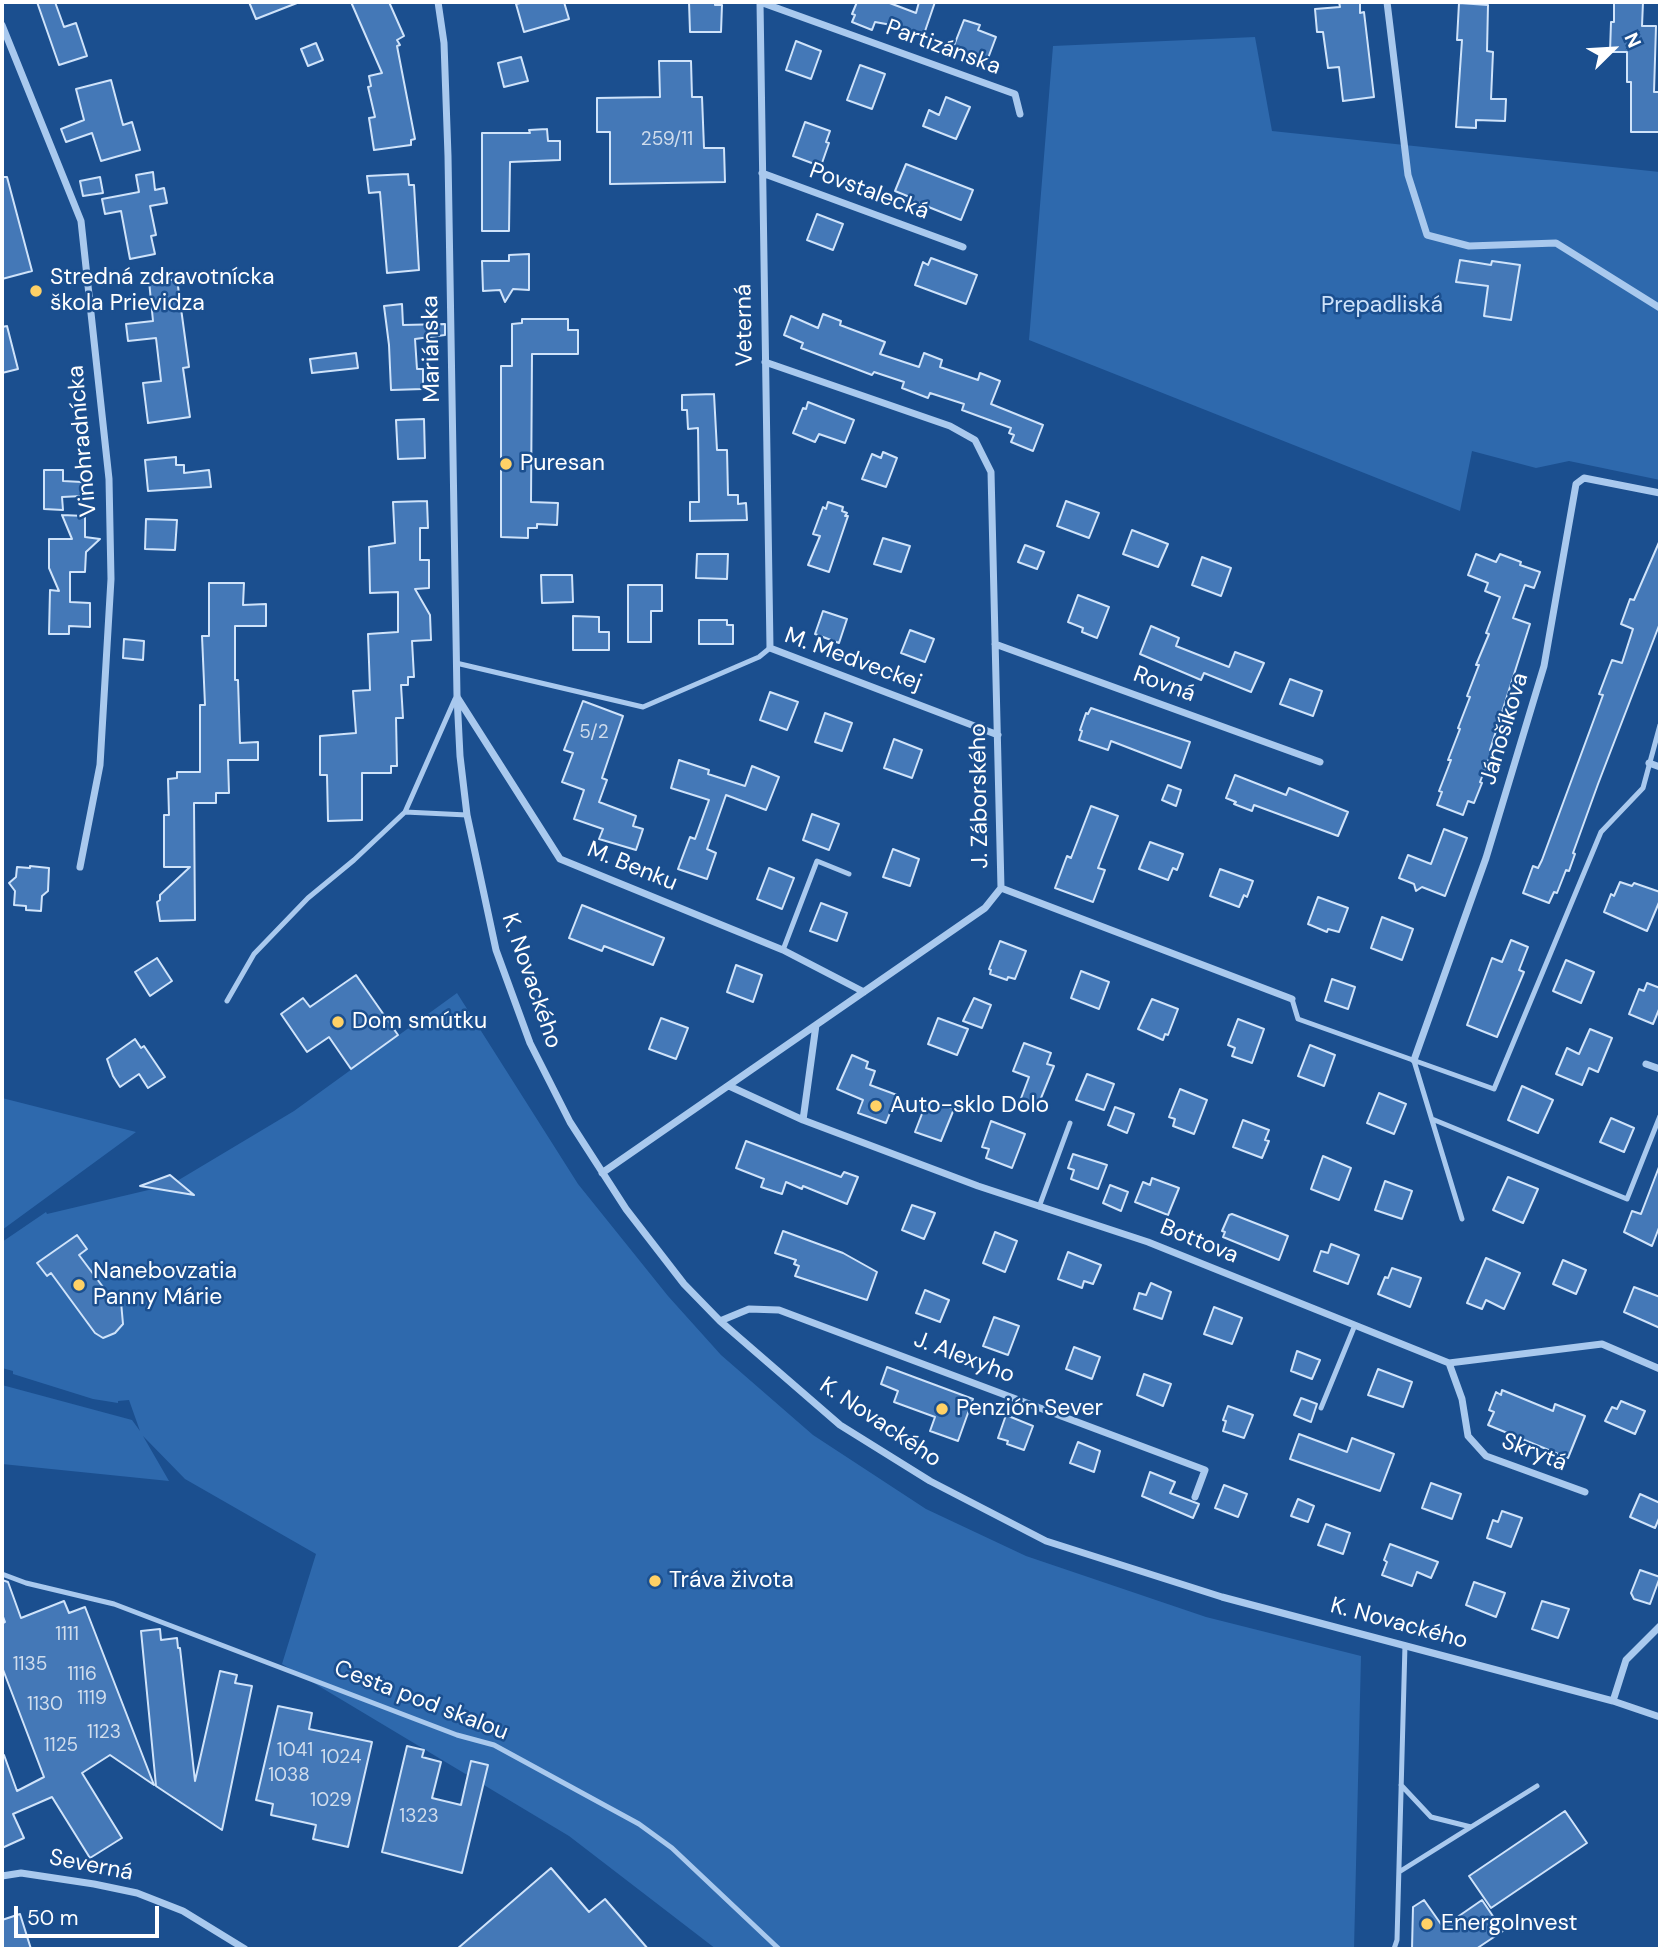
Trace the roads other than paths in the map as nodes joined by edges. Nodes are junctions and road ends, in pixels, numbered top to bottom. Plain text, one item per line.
1 (438, 2) edge
2 (760, 2) edge
3 (1387, 2) edge
4 (2, 25) edge
5 (1020, 114) dead end
6 (762, 173) junction
7 (963, 247) dead end
8 (1660, 308) edge
9 (765, 362) junction
10 (1660, 493) edge
11 (995, 644) junction
12 (770, 648) junction
13 (456, 663) junction
14 (457, 696) junction
15 (1660, 725) edge
16 (998, 735) junction
17 (1320, 761) dead end
18 (1649, 763) junction
19 (1660, 767) edge
20 (405, 812) junction
21 (467, 815) junction
22 (80, 867) dead end
23 (849, 874) dead end
24 (1001, 888) junction
25 (783, 950) junction
26 (864, 992) junction
27 (1292, 999) joint
28 (227, 1001) dead end
29 (816, 1026) junction
30 (1414, 1060) junction
31 (1646, 1063) dead end
32 (1660, 1069) edge
33 (729, 1086) junction
34 (1660, 1116) edge
35 (1432, 1119) junction
36 (803, 1120) junction
37 (1070, 1123) dead end
38 (602, 1173) junction
39 (1039, 1206) junction
40 (1462, 1219) dead end
41 (720, 1321) junction
42 (1355, 1325) junction
43 (1449, 1363) junction
44 (1660, 1369) edge
45 (1321, 1408) dead end
46 (1585, 1492) dead end
47 (1195, 1497) dead end
48 (2, 1574) edge
49 (1660, 1626) edge
50 (1405, 1645) junction
51 (1612, 1701) junction
52 (1660, 1717) edge
53 (1401, 1785) junction
54 (1537, 1786) dead end
55 (1471, 1827) junction
56 (1399, 1872) junction
57 (2, 1876) edge
58 (244, 1949) edge
59 (779, 1949) edge
60 (1394, 1949) edge

1 - 13 street, Mariánska
2 - 5 street, Partizánska
2 - 6 street, Veterná
3 - 8 street
4 - 22 street, Vinohradnícka
6 - 7 street, Povstalecká
6 - 9 street, Veterná
9 - 11 street, J. Záborského
9 - 12 street, Veterná
10 - 30 street, Jánošíkova
11 - 16 street, J. Záborského
11 - 17 street, Rovná
12 - 13 lane, M. Medveckej
12 - 16 street, M. Medveckej
13 - 14 street, Mariánska
14 - 20 lane
14 - 21 street, K. Novackého
14 - 25 street, M. Benku
15 - 18 lane
16 - 24 street, J. Záborského
18 - 19 street
18 - 30 lane
20 - 21 lane
20 - 28 lane
21 - 38 street, K. Novackého
23 - 25 lane
24 - 26 street, J. Záborského
24 - 27 street
25 - 26 street, M. Benku
26 - 29 street, J. Záborského
27 - 30 lane
29 - 33 street, J. Záborského
29 - 36 street
30 - 35 lane
31 - 32 street
33 - 36 street, Bottova
33 - 38 street, J. Záborského
34 - 35 lane
35 - 40 lane
36 - 39 street, Bottova
37 - 39 lane
38 - 41 street, K. Novackého
39 - 42 street, Bottova
41 - 47 street, J. Alexyho
41 - 50 street, K. Novackého
42 - 43 street, Bottova
42 - 45 lane
43 - 44 street, Bottova
43 - 46 street, Skrytá
48 - 59 lane, Cesta pod skalou
49 - 51 street
50 - 51 street, K. Novackého
50 - 53 lane
51 - 52 street, K. Novackého
53 - 55 lane
53 - 56 lane
54 - 55 lane
55 - 56 lane
56 - 60 lane
57 - 58 street, Severná

